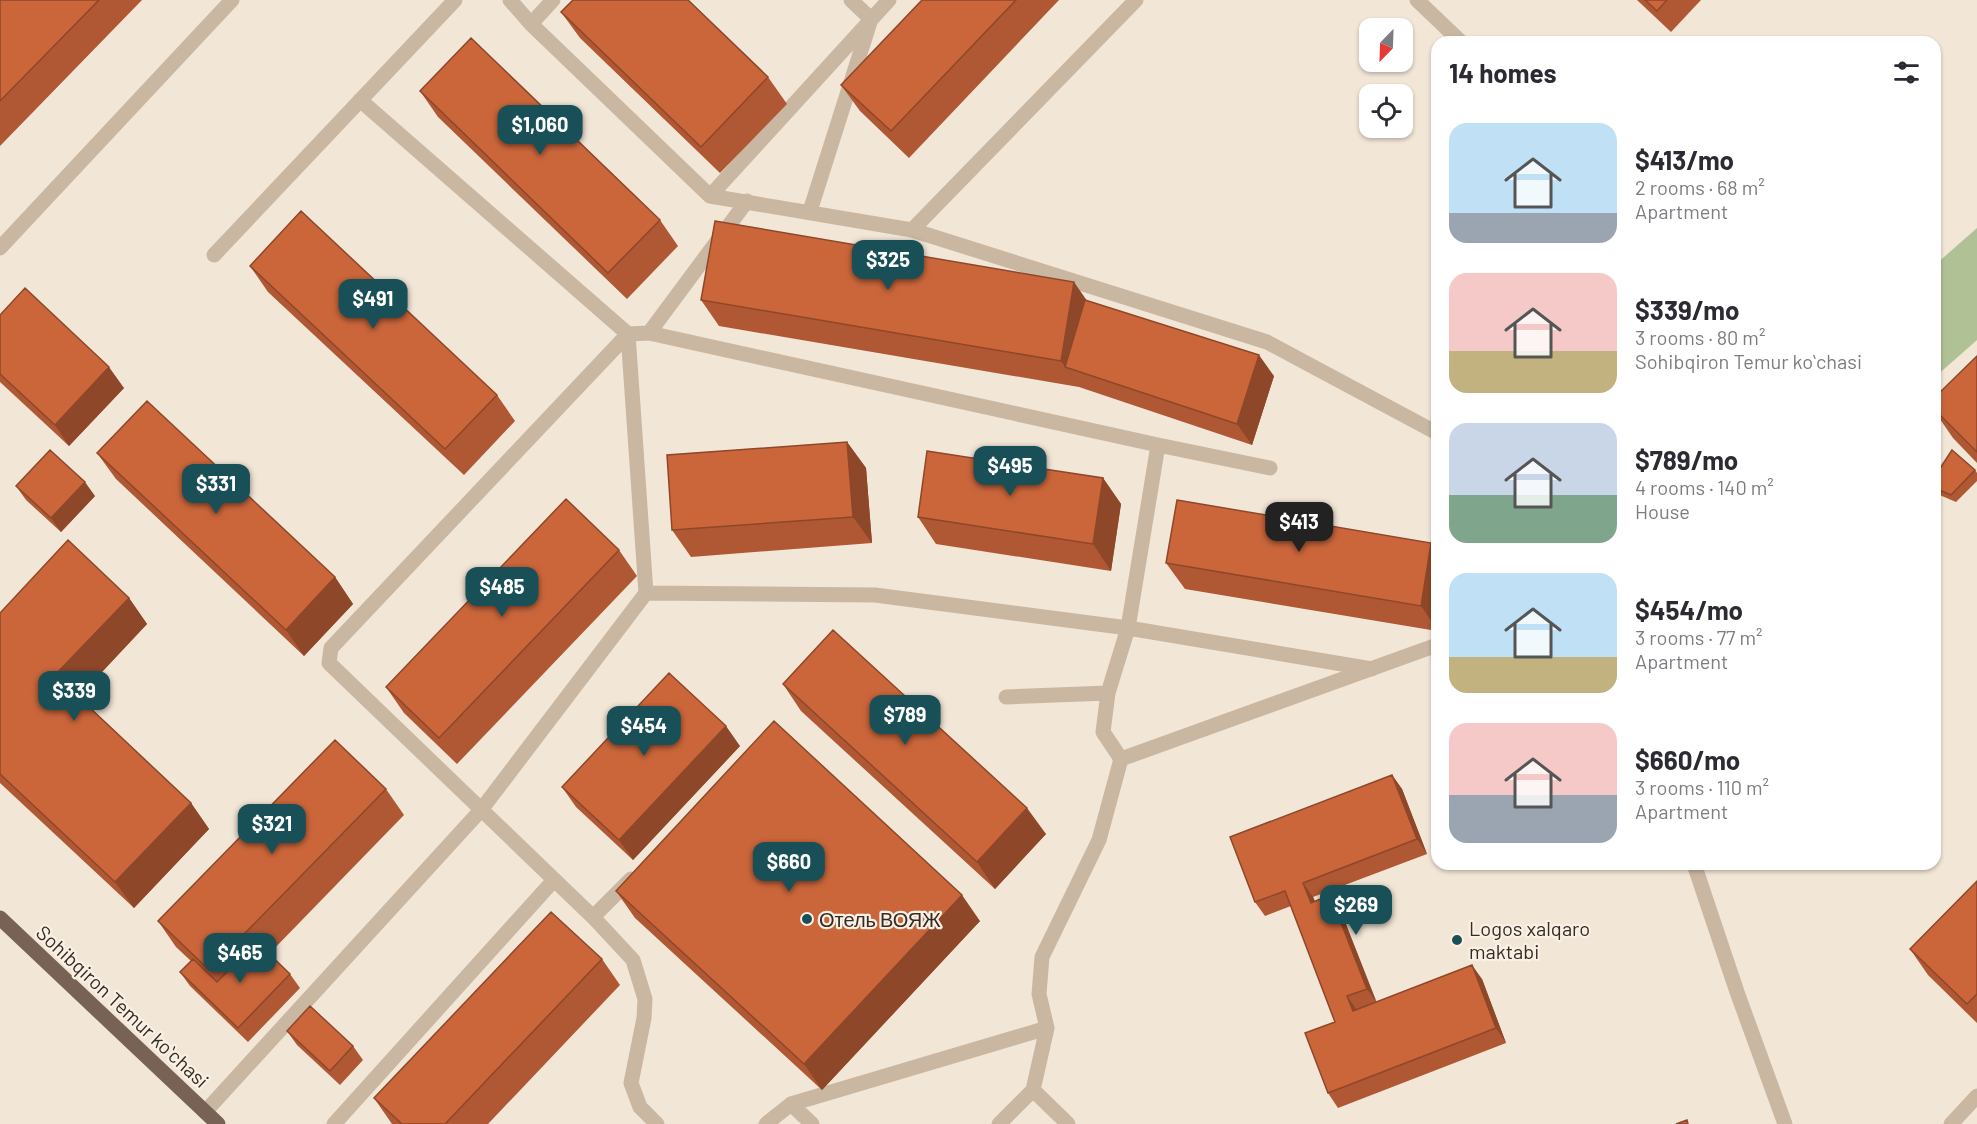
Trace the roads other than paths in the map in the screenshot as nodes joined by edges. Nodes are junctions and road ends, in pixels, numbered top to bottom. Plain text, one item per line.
1 (232, 0) edge
2 (455, 0) edge
3 (510, 0) edge
4 (553, 0) edge
5 (851, 0) edge
6 (889, 0) edge
7 (1136, 0) edge
8 (1417, 0) edge
9 (871, 19) junction
10 (531, 24) junction
11 (1455, 36) edge
12 (360, 100) junction
13 (710, 196) junction
14 (747, 201) junction
15 (810, 211) junction
16 (912, 230) junction
17 (0, 248) edge
18 (214, 255) dead end
19 (649, 333) junction
20 (628, 334) junction
21 (1431, 430) edge
22 (1158, 445) junction
23 (1270, 468) dead end
24 (646, 593) junction
25 (1128, 628) junction
26 (1431, 647) edge
27 (1372, 669) junction
28 (1108, 693) junction
29 (1006, 697) dead end
30 (1121, 759) junction
31 (482, 810) junction
32 (644, 866) edge
33 (1696, 870) edge
34 (554, 880) junction
35 (593, 917) junction
36 (0, 918) edge
37 (1047, 1028) junction
38 (1033, 1090) junction
39 (1977, 1096) edge
40 (791, 1104) junction
41 (205, 1112) junction
42 (218, 1124) edge
43 (334, 1124) edge
44 (657, 1124) edge
45 (766, 1124) edge
46 (812, 1124) edge
47 (999, 1124) edge
48 (1068, 1124) edge
49 (1785, 1124) edge
50 (1951, 1124) edge

1 - 17 lane
2 - 12 lane
3 - 10 lane
4 - 10 lane
5 - 9 lane
6 - 9 lane
7 - 16 lane
8 - 11 lane
9 - 13 lane
9 - 15 lane
10 - 13 lane
12 - 18 lane
12 - 20 lane
13 - 14 lane
14 - 15 lane
14 - 19 lane
15 - 16 lane
16 - 21 lane
19 - 20 lane
19 - 22 lane
20 - 24 lane
20 - 31 lane
22 - 23 lane
22 - 25 lane
24 - 25 lane
24 - 31 lane
25 - 27 lane
25 - 28 lane
26 - 27 lane
27 - 30 lane
28 - 29 lane
28 - 30 lane
30 - 37 lane
31 - 34 lane
31 - 41 lane
32 - 35 lane
33 - 49 lane
34 - 35 lane
34 - 43 lane
35 - 44 lane
36 - 41 main road, Sohibqiron Temur koʻchasi
37 - 38 lane
37 - 40 lane
38 - 47 lane
38 - 48 lane
39 - 50 lane
40 - 45 lane
40 - 46 lane
41 - 42 main road, Sohibqiron Temur koʻchasi

